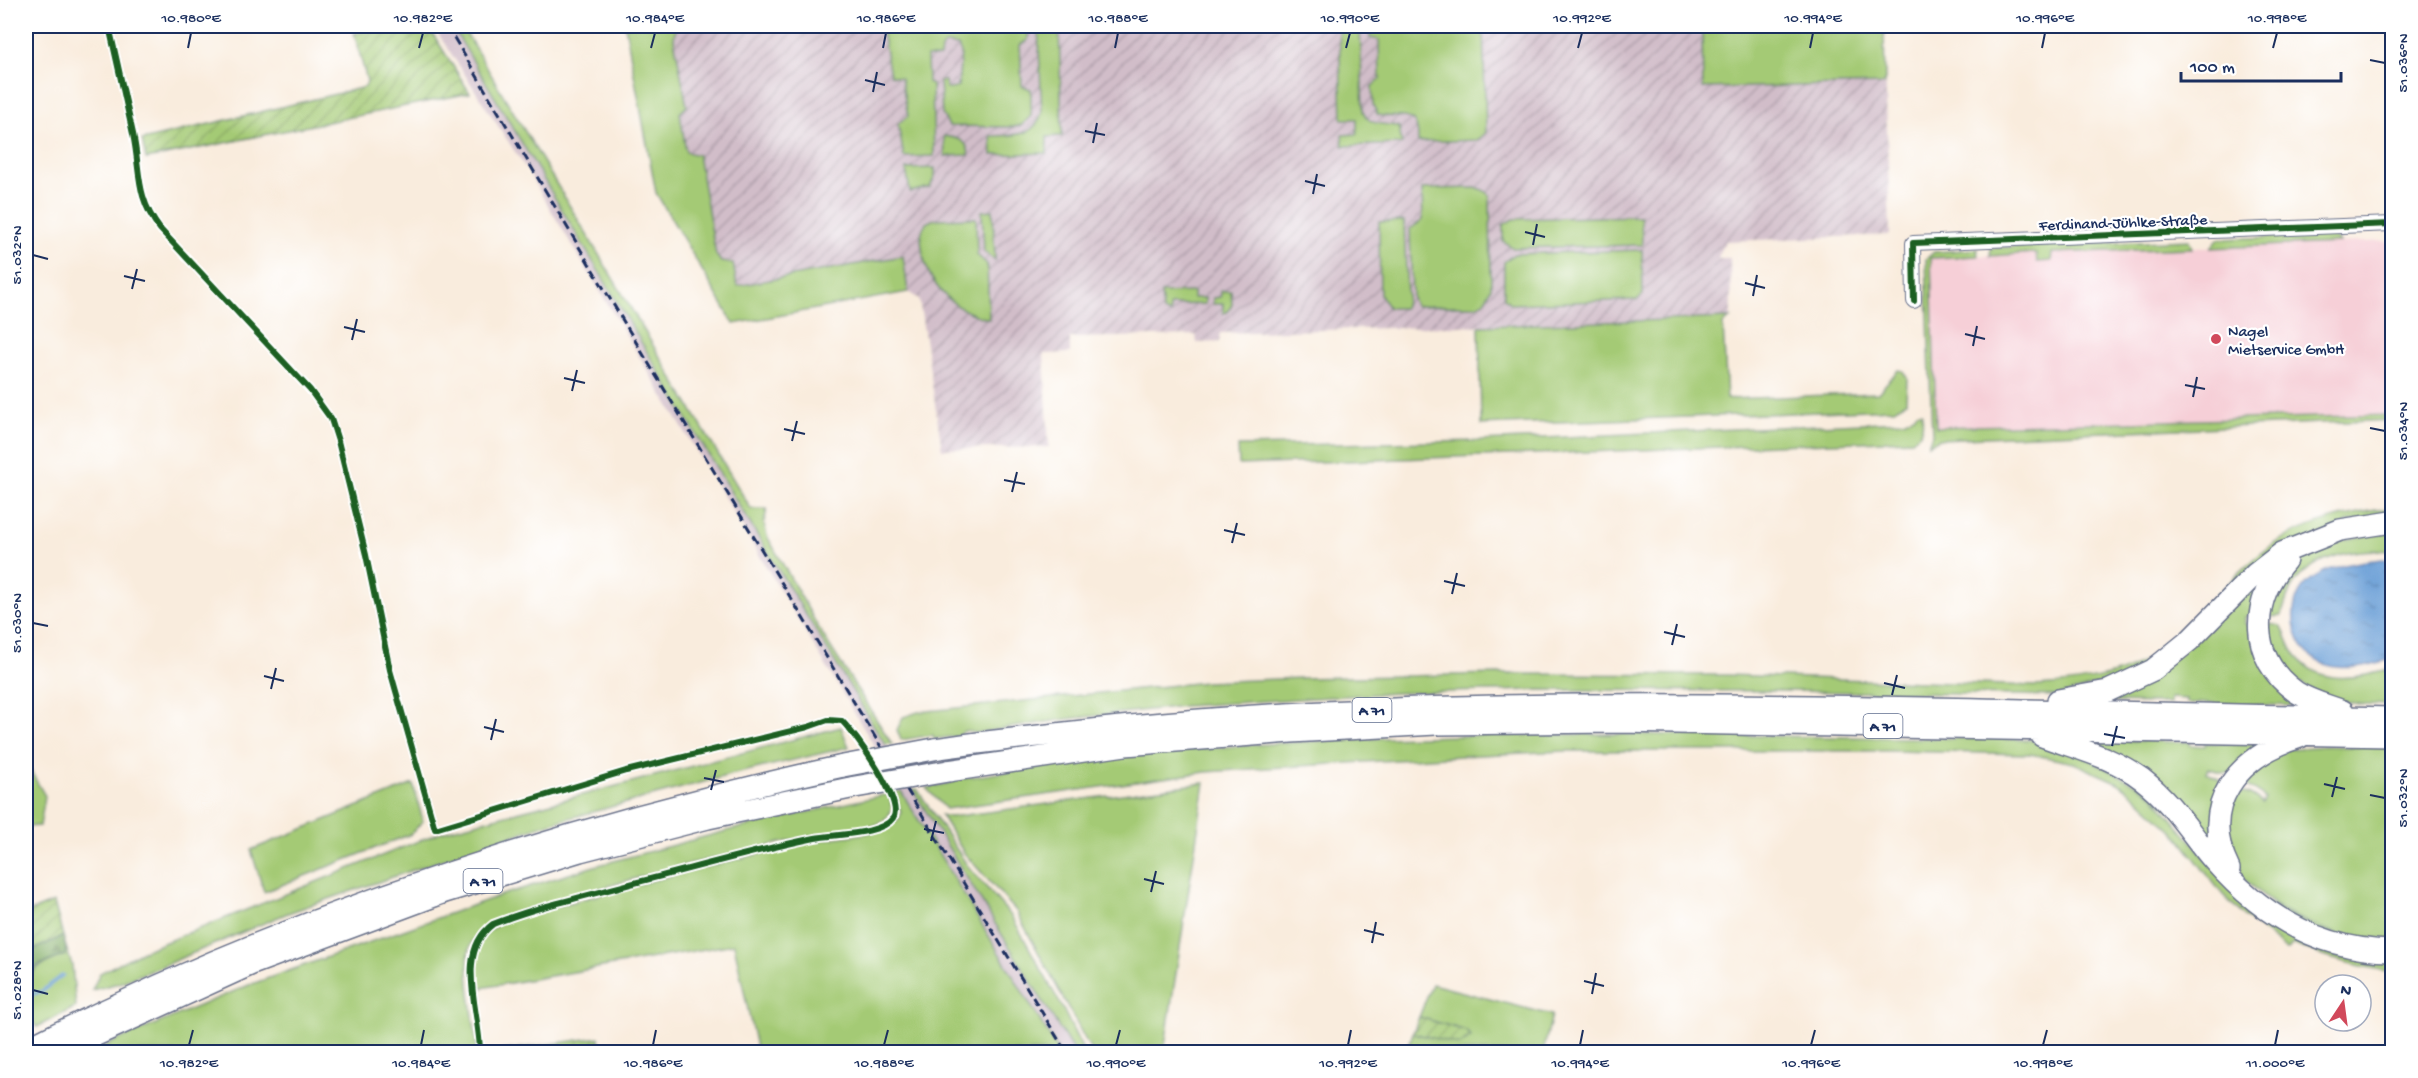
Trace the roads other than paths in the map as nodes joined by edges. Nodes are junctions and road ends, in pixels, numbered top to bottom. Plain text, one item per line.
1 (2392, 224) edge
2 (1914, 301) dead end
3 (2392, 522) edge
4 (2293, 550) junction
5 (2357, 717) junction
6 (2392, 718) edge
7 (2024, 719) junction
8 (2313, 734) junction
9 (2392, 736) edge
10 (2240, 888) junction
11 (2392, 951) edge
12 (110, 1018) junction
13 (26, 1049) edge
14 (59, 1053) edge

1 - 2 street, Ferdinand-Jühlke-Straße
3 - 4 highway
4 - 5 highway
4 - 7 highway
5 - 6 highway, A 71
5 - 7 highway, A 71
7 - 8 highway, A 71
7 - 10 highway
7 - 12 highway, A 71, bridge
7 - 12 highway, A 71, bridge
8 - 9 highway, A 71
8 - 10 highway
10 - 11 highway
12 - 13 highway, A 71
12 - 14 highway, A 71

